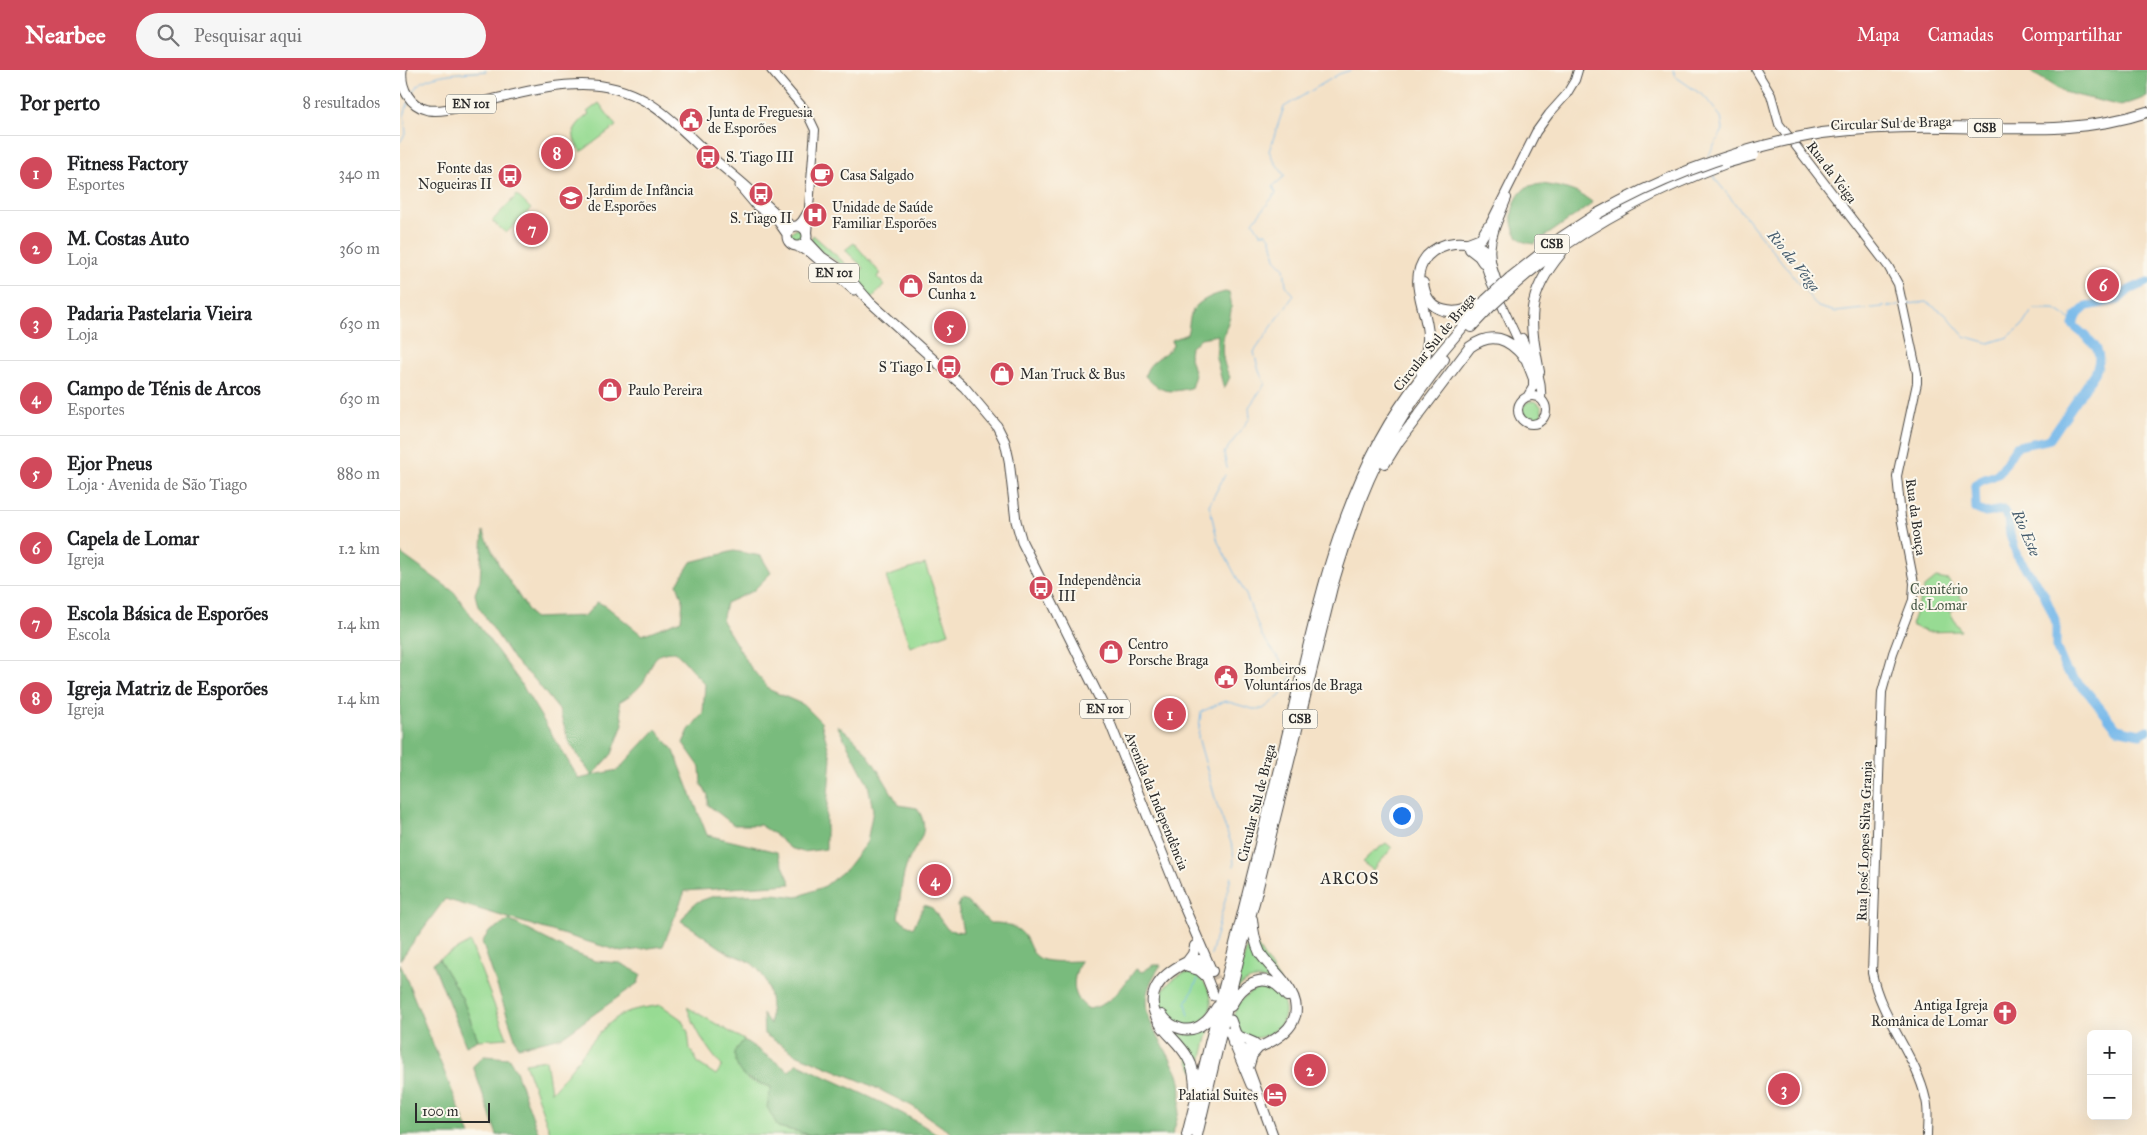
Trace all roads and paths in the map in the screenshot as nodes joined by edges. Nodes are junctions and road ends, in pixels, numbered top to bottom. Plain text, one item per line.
1 (402, 70) edge
2 (771, 70) edge
3 (1578, 70) edge
4 (1756, 70) edge
5 (2147, 112) edge
6 (2147, 119) edge
7 (1822, 136) junction
8 (1523, 158) junction
9 (734, 178) junction
10 (808, 209) junction
11 (1599, 218) junction
12 (795, 226) junction
13 (1488, 227) junction
14 (787, 234) junction
15 (806, 236) junction
16 (1568, 244) junction
17 (798, 246) junction
18 (1468, 246) junction
19 (1486, 252) junction
20 (1512, 281) junction
21 (1898, 284) joint
22 (870, 302) junction
23 (1488, 304) junction
24 (1524, 357) junction
25 (1539, 372) junction
26 (1419, 378) junction
27 (1527, 397) junction
28 (1541, 400) junction
29 (1343, 536) junction
30 (1890, 663) joint
31 (1251, 897) junction
32 (1182, 902) junction
33 (1252, 912) junction
34 (1195, 946) junction
35 (1203, 956) junction
36 (1187, 964) junction
37 (1209, 974) junction
38 (1217, 1000) junction
39 (1229, 1018) junction
40 (1233, 1037) junction
41 (1256, 1046) junction
42 (1241, 1054) junction
43 (1249, 1065) junction
44 (1196, 1101) junction
45 (1261, 1103) junction
46 (1187, 1135) edge
47 (1197, 1135) edge
48 (1274, 1135) edge
49 (1927, 1135) edge

1 - 9 main road, EN 101
2 - 10 main road
3 - 8 main road
4 - 21 main road, Rua da Veiga
5 - 7 highway, Circular Sul de Braga / CSB
6 - 7 highway, Circular Sul de Braga / CSB
7 - 11 highway, Circular Sul de Braga / CSB, bridge
8 - 13 main road
8 - 19 main road
9 - 12 main road, EN 101
9 - 14 main road, EN 101
10 - 12 main road
10 - 15 main road
11 - 16 highway, Circular Sul de Braga / CSB
11 - 20 highway, Circular Sul de Braga / CSB
12 - 14 main road
12 - 15 main road, EN 101
13 - 18 highway
13 - 19 main road
14 - 17 main road, EN 101
15 - 17 main road, EN 101
15 - 22 main road, EN 101
16 - 20 highway, Circular Sul de Braga / CSB
16 - 25 highway
17 - 22 main road, EN 101
18 - 19 highway
18 - 23 highway
18 - 26 highway
19 - 24 main road
19 - 25 main road
20 - 23 highway, Circular Sul de Braga / CSB, bridge
21 - 30 main road, Rua da Bouça
22 - 32 main road, Avenida da Independência / EN 101
23 - 26 highway, Circular Sul de Braga / CSB
23 - 29 highway, Circular Sul de Braga / CSB
24 - 27 main road
24 - 29 highway
25 - 28 main road
26 - 29 highway, Circular Sul de Braga / CSB
27 - 28 main road
27 - 28 main road
29 - 31 highway, Circular Sul de Braga / CSB
30 - 49 main road, Rua José Lopes Silva Granja
31 - 33 highway, Circular Sul de Braga / CSB
31 - 38 highway, Circular Sul de Braga / CSB
32 - 34 main road, Avenida da Independência / EN 101
32 - 35 main road, Avenida da Independência / EN 101
33 - 39 highway, Circular Sul de Braga / CSB
33 - 41 highway
34 - 35 main road, Avenida da Independência / EN 101
34 - 36 highway
35 - 36 highway
35 - 37 highway
36 - 37 highway
36 - 38 highway
36 - 44 highway
37 - 38 main road
38 - 44 highway, Circular Sul de Braga / CSB
39 - 40 main road
39 - 41 highway
39 - 47 highway, Circular Sul de Braga / CSB
40 - 41 highway
40 - 42 highway
41 - 42 highway
41 - 43 highway
42 - 43 main road
42 - 45 main road
43 - 45 main road
44 - 46 highway, Circular Sul de Braga / CSB
45 - 48 main road

